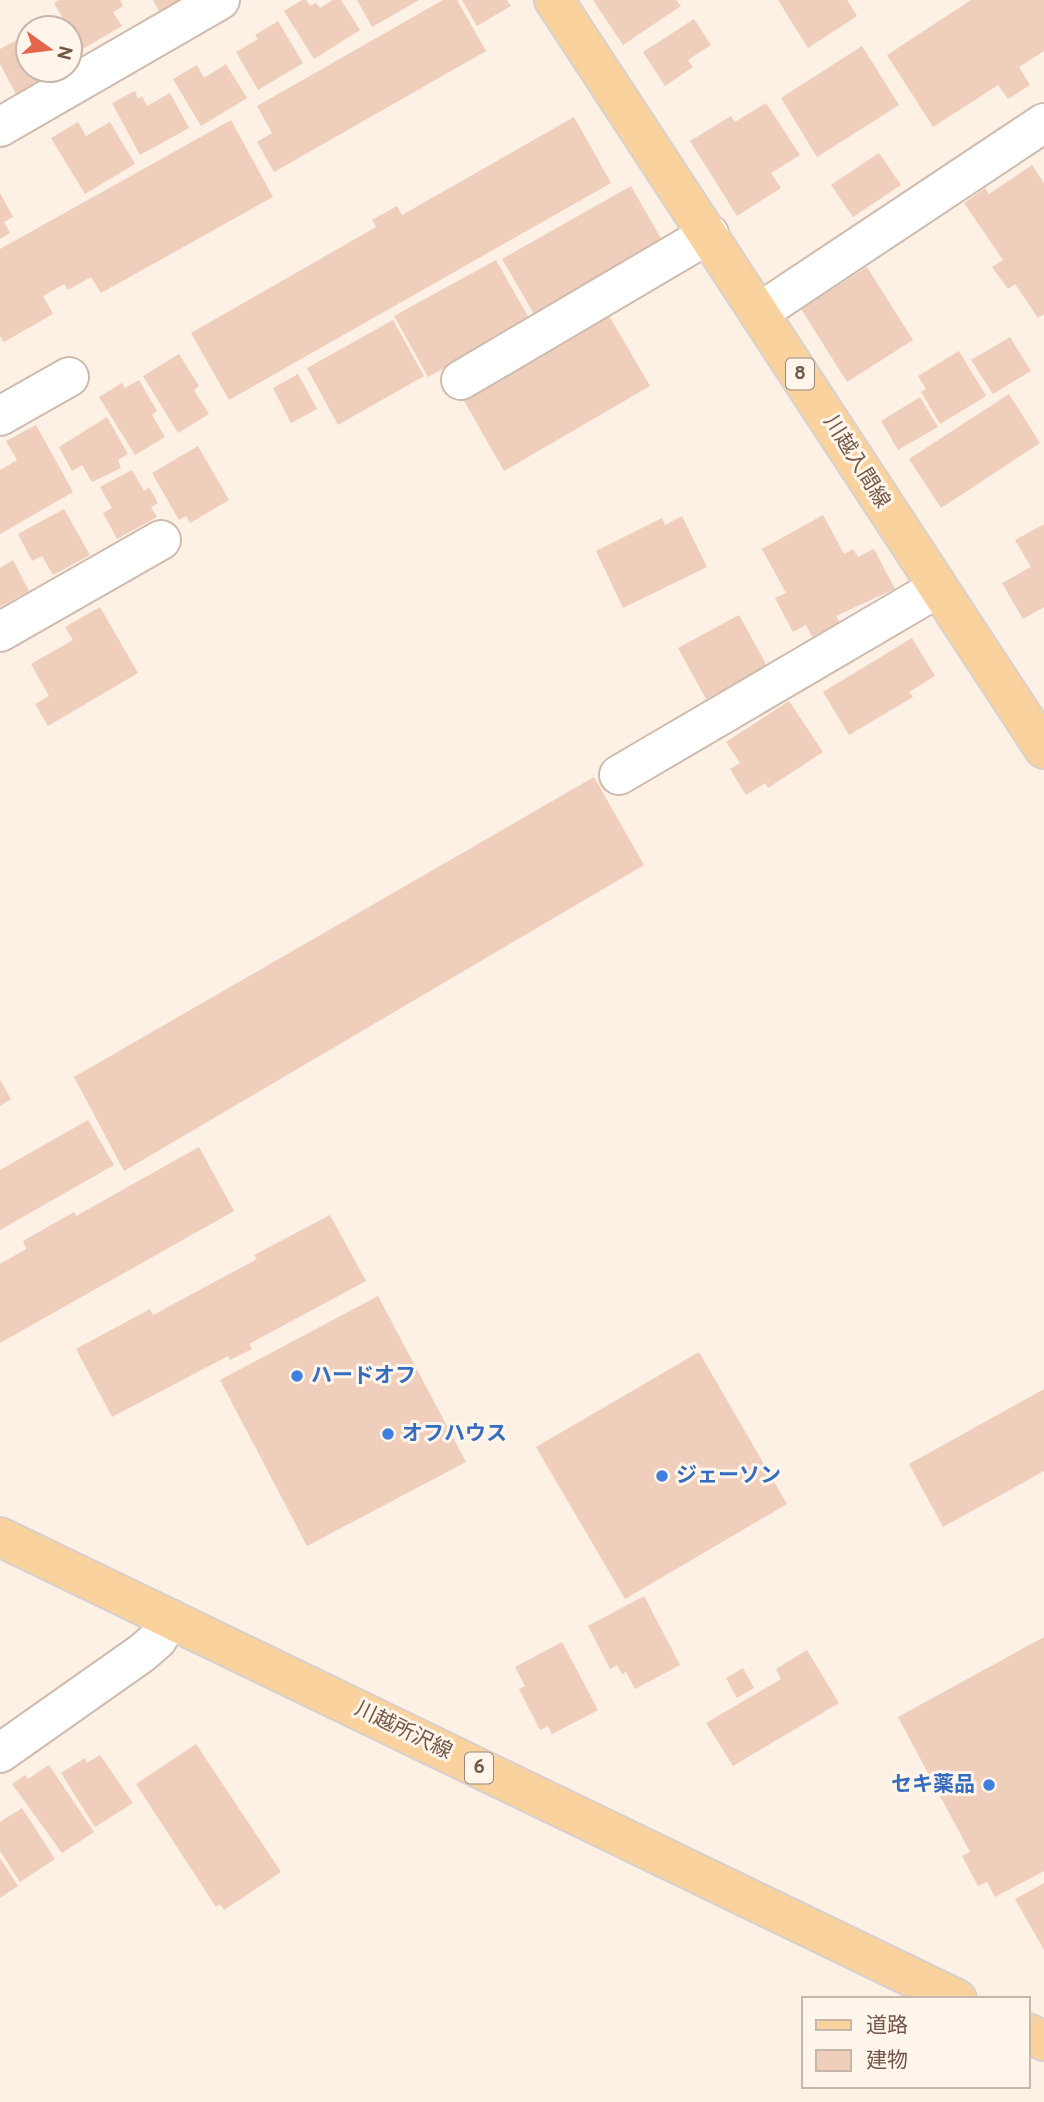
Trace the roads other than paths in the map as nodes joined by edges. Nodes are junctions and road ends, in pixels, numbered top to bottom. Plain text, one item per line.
1 (220, 0) edge
2 (554, 0) edge
3 (1044, 123) edge
4 (0, 127) edge
5 (709, 234) junction
6 (760, 312) junction
7 (69, 377) dead end
8 (461, 380) dead end
9 (0, 416) edge
10 (161, 540) dead end
11 (936, 589) junction
12 (0, 632) edge
13 (1044, 749) edge
14 (619, 775) dead end
15 (0, 1537) edge
16 (170, 1619) junction
17 (0, 1753) edge
18 (953, 1997) edge

1 - 4 street
2 - 5 main road, 川越入間線 / 8
3 - 6 street
5 - 6 main road, 川越入間線 / 8
5 - 8 street
6 - 11 main road, 川越入間線 / 8
7 - 9 street
10 - 12 street
11 - 13 main road, 川越入間線 / 8
11 - 14 street
15 - 16 main road, 川越所沢線 / 6
16 - 17 street
16 - 18 main road, 川越所沢線 / 6

